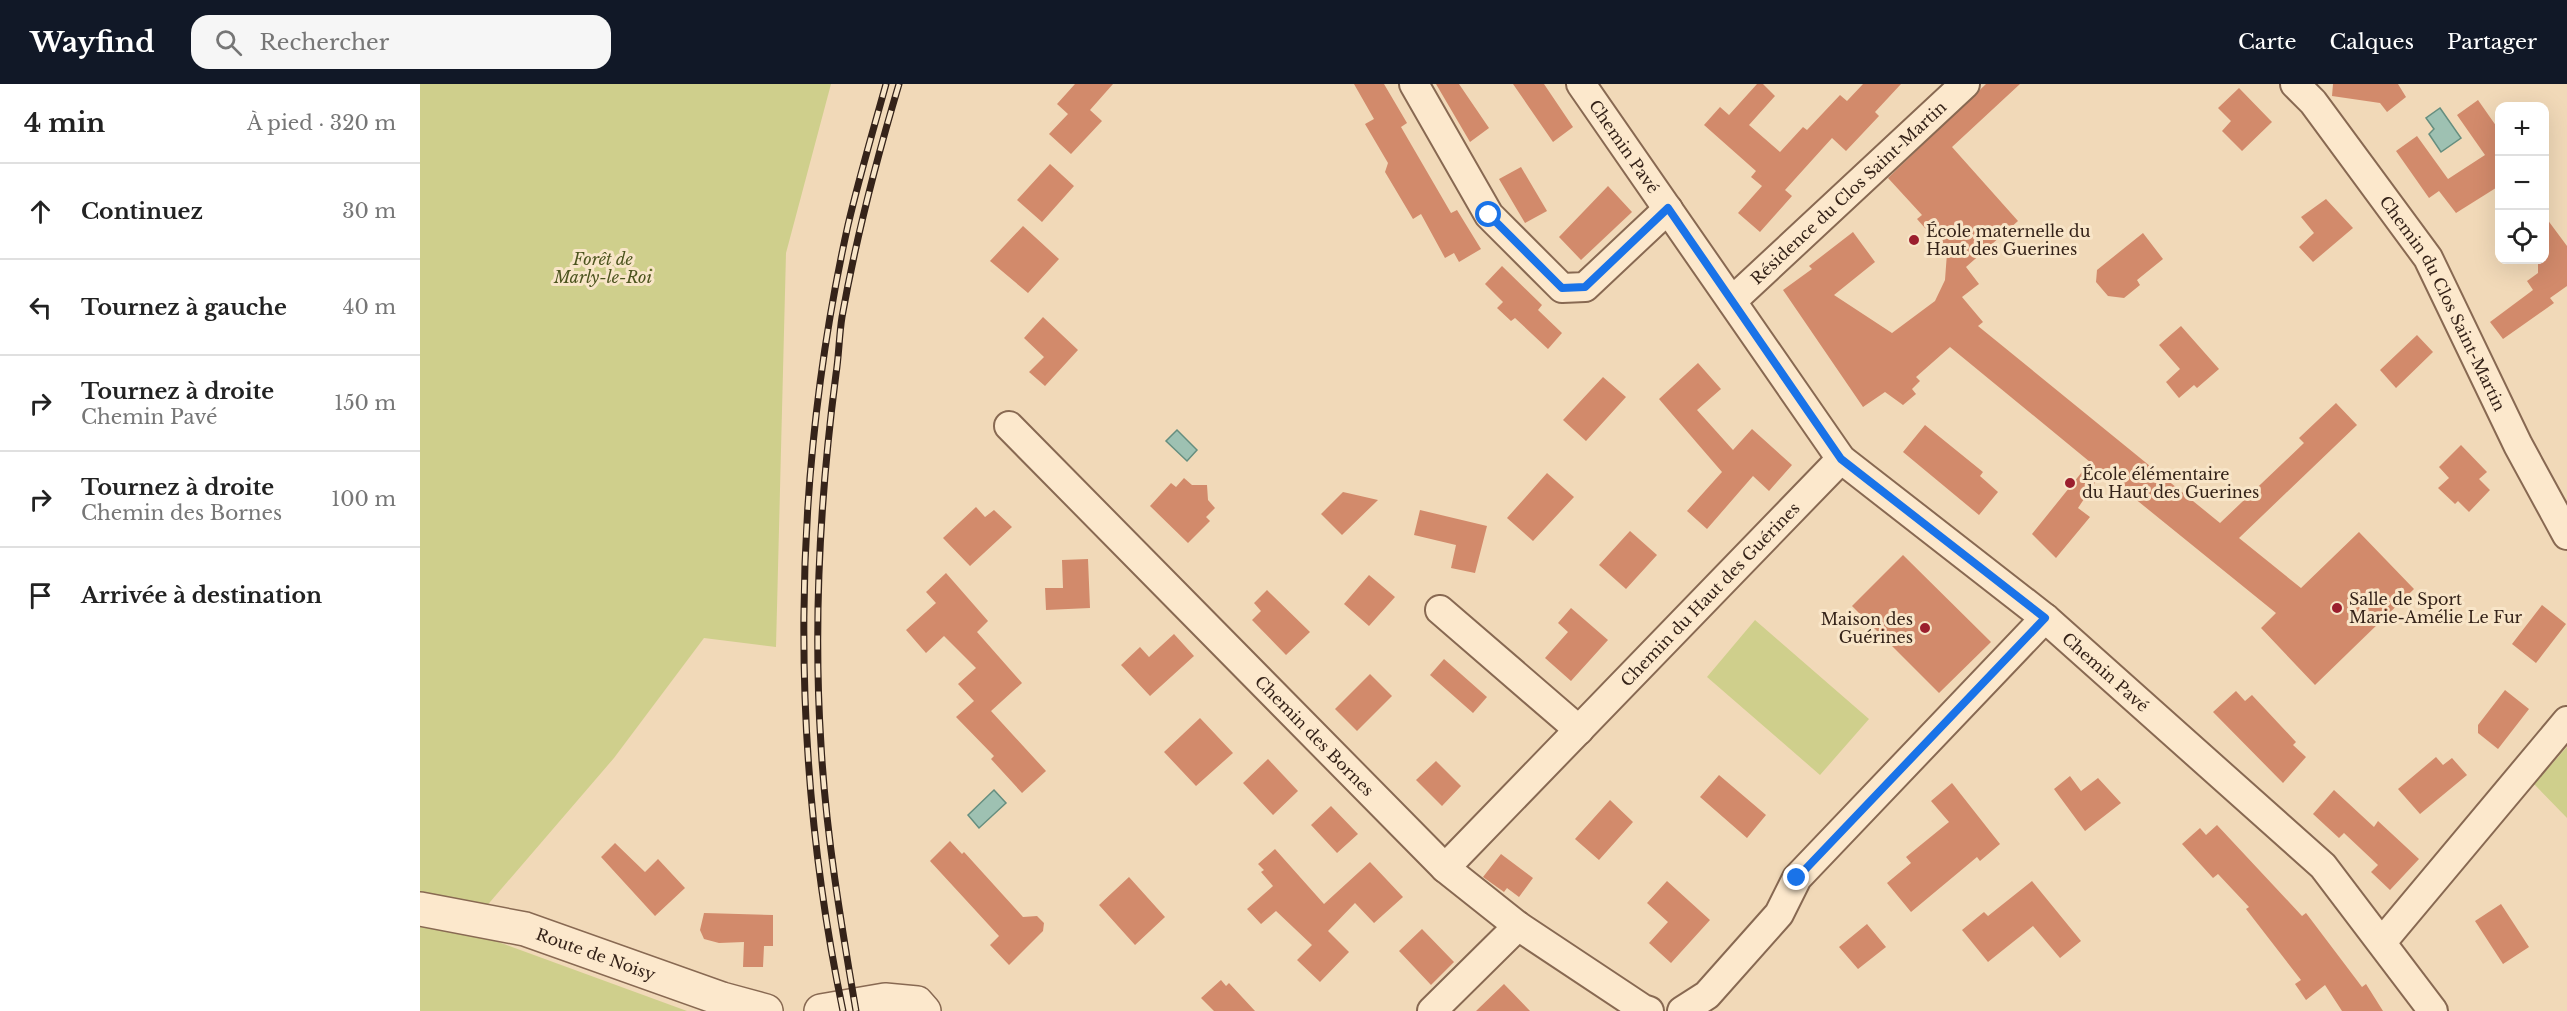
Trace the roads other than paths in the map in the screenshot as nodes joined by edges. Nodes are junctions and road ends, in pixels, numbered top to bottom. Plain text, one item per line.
1 (1414, 84) edge
2 (1581, 84) edge
3 (1965, 84) edge
4 (2295, 84) edge
5 (1668, 208) junction
6 (1732, 301) junction
7 (1009, 426) dead end
8 (1841, 459) junction
9 (2567, 535) edge
10 (1440, 610) dead end
11 (2045, 618) junction
12 (2567, 721) edge
13 (1578, 730) junction
14 (1444, 868) junction
15 (420, 909) edge
16 (1518, 926) junction
17 (2382, 942) junction
18 (766, 1011) edge
19 (821, 1011) edge
20 (924, 1011) edge
21 (1432, 1011) edge
22 (1649, 1011) edge
23 (1682, 1011) edge
24 (2433, 1011) edge

1 - 5 street
2 - 5 street, Chemin Pavé
3 - 6 street, Résidence du Clos Saint-Martin
4 - 9 street, Chemin du Clos Saint-Martin
5 - 6 street, Chemin Pavé
6 - 8 street, Chemin Pavé
7 - 14 street, Chemin des Bornes
8 - 11 street, Chemin Pavé
8 - 13 street, Chemin du Haut des Guérines
10 - 13 street
11 - 17 street, Chemin Pavé
11 - 23 street
12 - 17 street
13 - 14 street, Chemin du Haut des Guérines
14 - 16 street, Chemin des Bornes
15 - 18 street, Route de Noisy
16 - 21 street
16 - 22 street, Chemin des Bornes
17 - 24 street, Chemin Pavé
19 - 20 street

